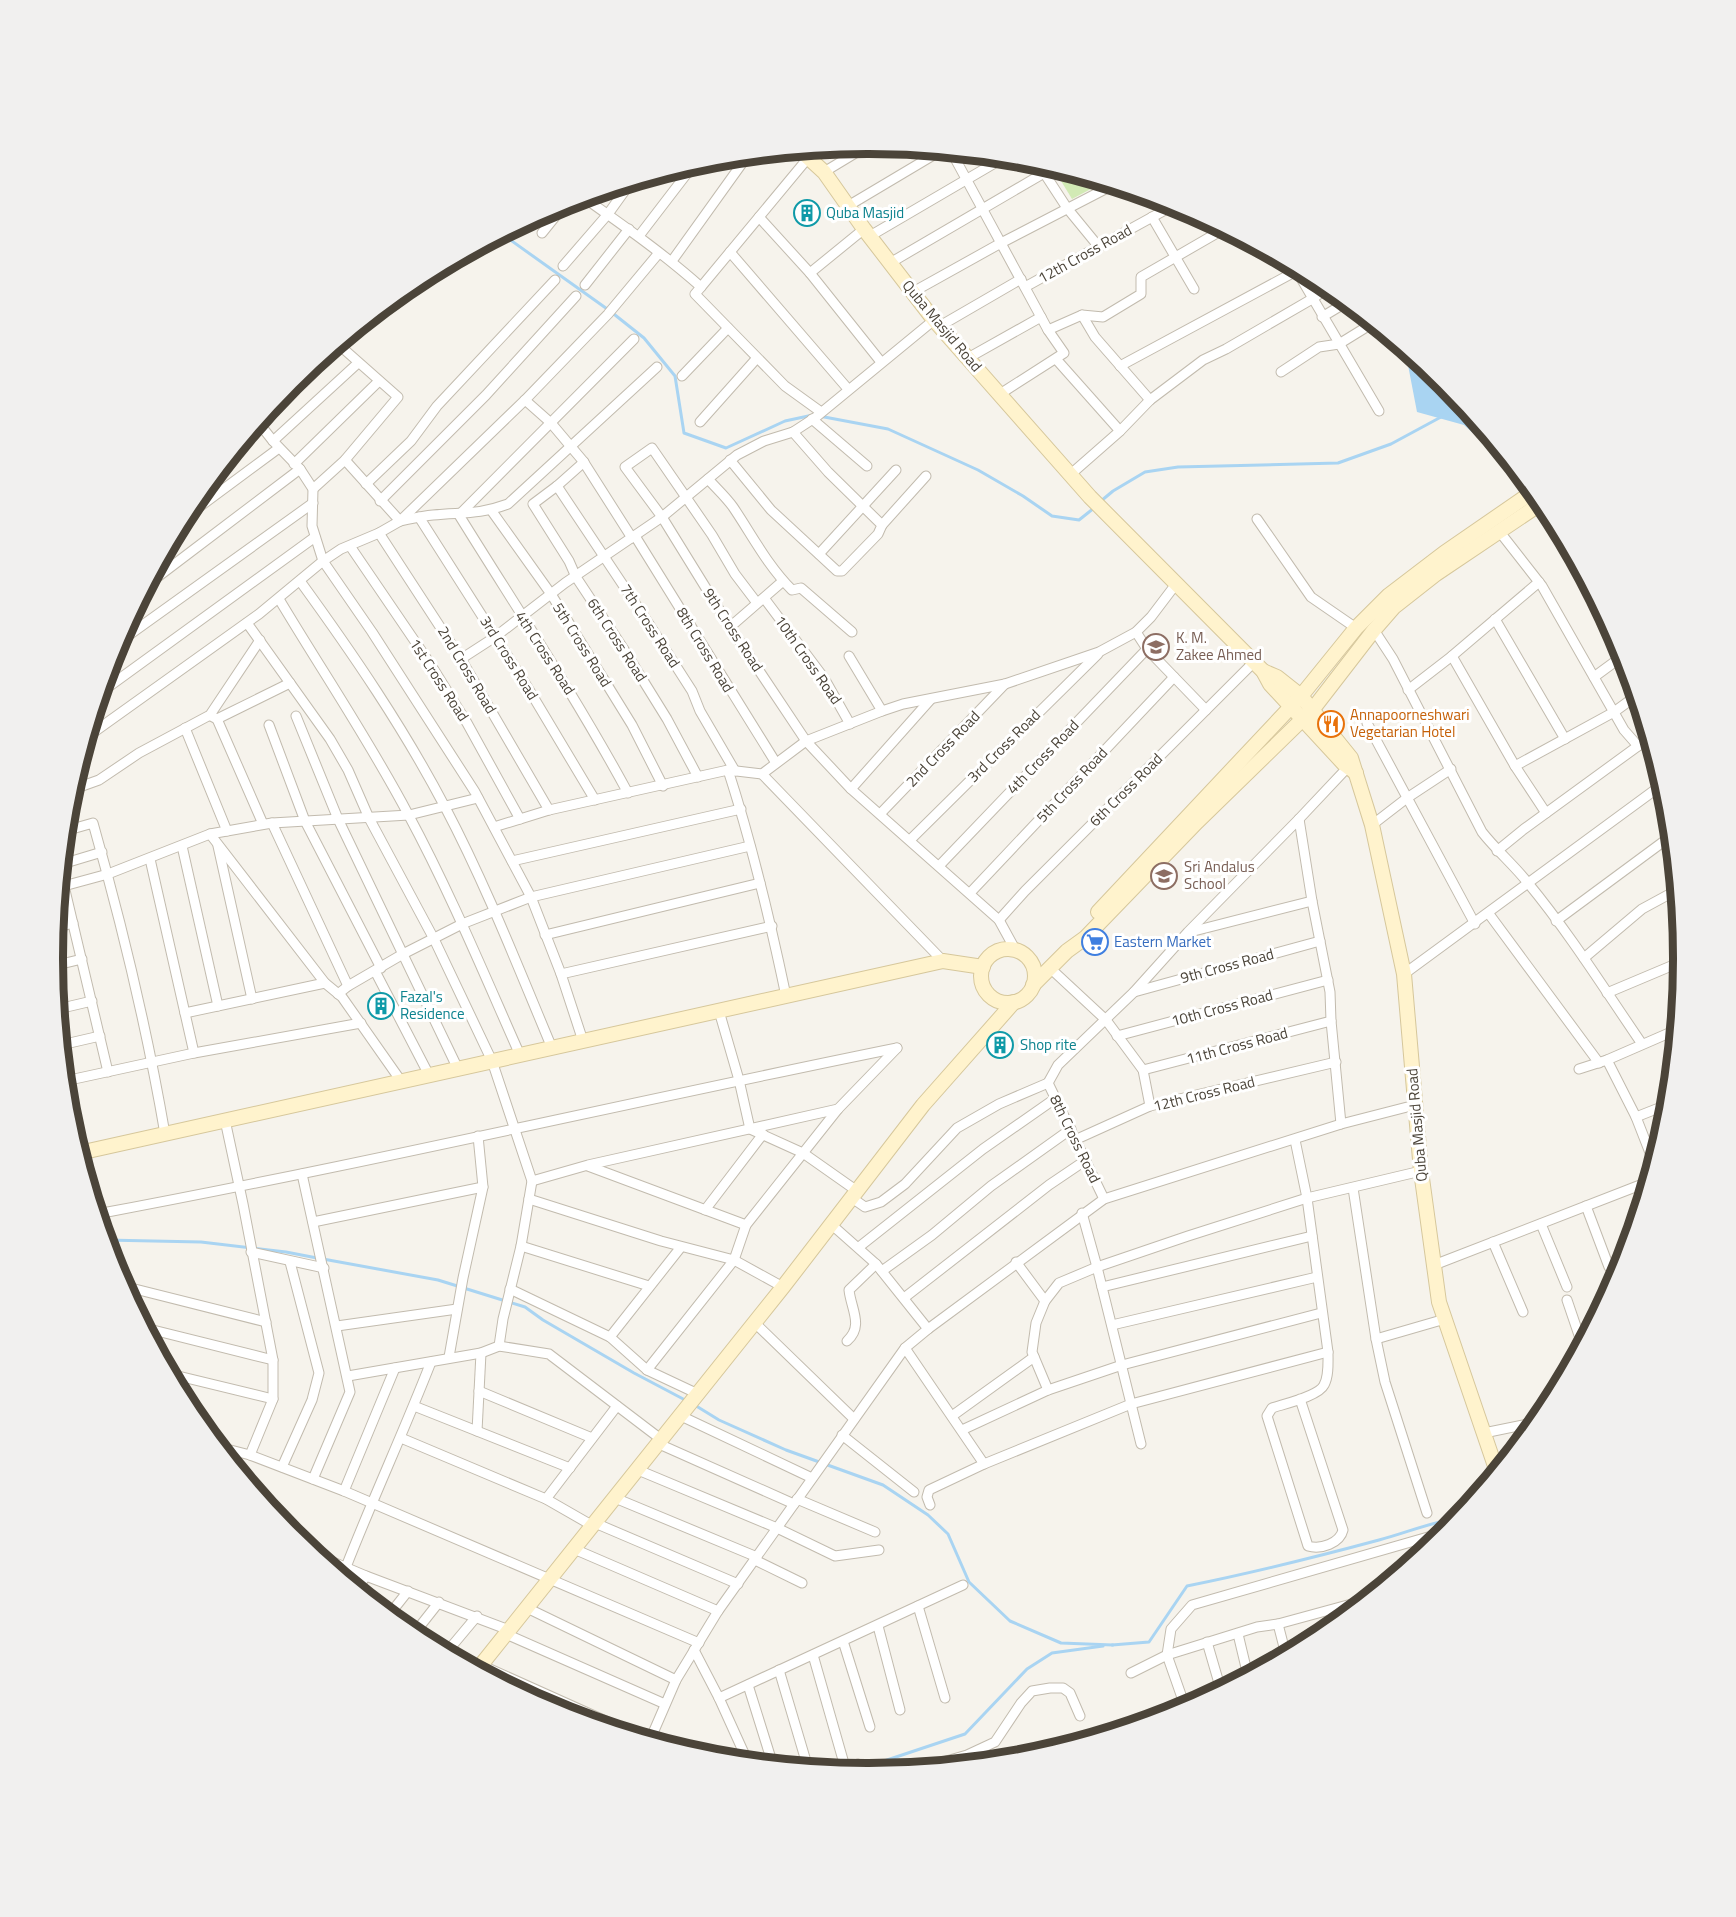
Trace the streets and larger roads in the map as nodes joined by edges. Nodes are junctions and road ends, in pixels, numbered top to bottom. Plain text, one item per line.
1 (855, 154) edge
2 (802, 156) edge
3 (806, 156) edge
4 (932, 156) edge
5 (955, 158) edge
6 (993, 163) edge
7 (742, 164) edge
8 (824, 172) junction
9 (1044, 173) joint
10 (687, 175) edge
11 (966, 178) junction
12 (1104, 189) edge
13 (624, 192) edge
14 (592, 203) edge
15 (848, 206) junction
16 (1067, 208) junction
17 (983, 209) junction
18 (1165, 211) edge
19 (608, 214) junction
20 (759, 217) junction
21 (554, 218) edge
22 (1152, 218) junction
23 (629, 229) junction
24 (542, 233) dead end
25 (867, 233) junction
26 (1216, 233) edge
27 (639, 236) junction
28 (1001, 243) junction
29 (1099, 248) junction
30 (730, 252) junction
31 (658, 254) junction
32 (1175, 257) junction
33 (672, 261) junction
34 (890, 263) junction
35 (563, 266) dead end
36 (810, 273) junction
37 (1289, 273) edge
38 (555, 280) dead end
39 (1303, 282) edge
40 (1023, 283) junction
41 (585, 285) dead end
42 (701, 287) junction
43 (1194, 289) dead end
44 (913, 292) junction
45 (1321, 293) edge
46 (576, 296) dead end
47 (1312, 299) junction
48 (1339, 307) edge
49 (1082, 315) junction
50 (1041, 317) junction
51 (1322, 317) junction
52 (937, 323) junction
53 (1367, 327) edge
54 (728, 328) junction
55 (1048, 330) junction
56 (634, 339) dead end
57 (1339, 344) junction
58 (343, 348) edge
59 (757, 358) junction
60 (968, 358) junction
61 (1056, 359) junction
62 (881, 362) junction
63 (358, 363) junction
64 (1120, 366) junction
65 (657, 367) dead end
66 (1281, 372) dead end
67 (682, 376) dead end
68 (379, 381) junction
69 (848, 389) junction
70 (1000, 394) junction
71 (525, 400) junction
72 (1150, 400) junction
73 (1379, 411) dead end
74 (817, 415) junction
75 (700, 422) dead end
76 (550, 423) junction
77 (263, 428) edge
78 (1120, 431) junction
79 (793, 432) junction
80 (276, 445) junction
81 (571, 446) junction
82 (345, 460) junction
83 (730, 460) junction
84 (584, 462) junction
85 (297, 466) junction
86 (867, 466) dead end
87 (896, 470) dead end
88 (1071, 474) junction
89 (926, 476) dead end
90 (708, 479) junction
91 (366, 484) junction
92 (557, 486) junction
93 (313, 489) junction
94 (1527, 496) edge
95 (687, 497) junction
96 (206, 500) edge
97 (380, 501) junction
98 (313, 503) junction
99 (862, 507) junction
100 (1535, 508) edge
101 (491, 510) junction
102 (459, 515) junction
103 (662, 517) junction
104 (419, 518) junction
105 (1257, 519) dead end
106 (399, 521) junction
107 (882, 525) junction
108 (1499, 531) junction
109 (379, 533) junction
110 (315, 537) junction
111 (634, 537) junction
112 (350, 546) junction
113 (819, 554) junction
114 (604, 557) junction
115 (323, 561) junction
116 (161, 574) edge
117 (576, 577) junction
118 (300, 581) junction
119 (783, 581) junction
120 (1539, 582) junction
121 (1176, 584) junction
122 (551, 594) junction
123 (279, 599) junction
124 (760, 600) junction
125 (522, 616) junction
126 (1495, 620) junction
127 (247, 623) junction
128 (730, 627) junction
129 (1356, 628) junction
130 (1374, 630) junction
131 (852, 632) dead end
132 (1136, 632) junction
133 (132, 633) edge
134 (495, 637) junction
135 (260, 640) junction
136 (1147, 649) junction
137 (1099, 652) junction
138 (849, 656) dead end
139 (1452, 656) junction
140 (461, 659) junction
141 (1616, 661) edge
142 (1258, 667) junction
143 (1174, 677) junction
144 (1594, 677) junction
145 (290, 683) junction
146 (1005, 684) junction
147 (112, 685) edge
148 (1408, 690) junction
149 (931, 699) junction
150 (1630, 700) edge
151 (1296, 702) junction
152 (1206, 710) junction
153 (882, 711) junction
154 (1614, 712) junction
155 (1308, 714) junction
156 (296, 716) dead end
157 (213, 717) junction
158 (1367, 723) dead end
159 (850, 724) junction
160 (269, 725) dead end
161 (185, 728) junction
162 (96, 730) edge
163 (1565, 739) junction
164 (806, 741) junction
165 (1643, 742) edge
166 (1638, 746) junction
167 (776, 763) junction
168 (1515, 766) junction
169 (1451, 769) junction
170 (1352, 770) junction
171 (731, 771) junction
172 (762, 774) junction
173 (698, 777) junction
174 (81, 786) edge
175 (663, 786) junction
176 (851, 789) junction
177 (1655, 790) edge
178 (628, 793) junction
179 (478, 798) junction
180 (1407, 798) junction
181 (595, 800) junction
182 (445, 807) junction
183 (741, 809) junction
184 (549, 810) junction
185 (1546, 813) junction
186 (880, 814) junction
187 (409, 815) junction
188 (369, 818) junction
189 (338, 819) junction
190 (520, 819) junction
191 (1299, 819) junction
192 (305, 820) junction
193 (267, 824) junction
194 (1372, 825) junction
195 (494, 827) junction
196 (74, 828) edge
197 (227, 831) junction
198 (210, 834) junction
199 (909, 840) junction
200 (1664, 841) edge
201 (218, 843) junction
202 (182, 846) junction
203 (750, 846) junction
204 (1497, 851) junction
205 (102, 852) junction
206 (150, 859) junction
207 (512, 861) junction
208 (69, 862) edge
209 (939, 866) junction
210 (108, 874) junction
211 (1528, 882) junction
212 (760, 883) junction
213 (67, 886) edge
214 (970, 893) junction
215 (1670, 894) edge
216 (531, 897) junction
217 (66, 899) edge
218 (1312, 901) junction
219 (495, 911) junction
220 (1489, 914) junction
221 (999, 920) junction
222 (1556, 921) junction
223 (73, 923) junction
224 (462, 924) junction
225 (1475, 924) junction
226 (64, 926) edge
227 (772, 926) junction
228 (1188, 932) junction
229 (545, 935) junction
230 (434, 939) junction
231 (1320, 941) junction
232 (1016, 951) junction
233 (1067, 951) junction
234 (403, 954) junction
235 (1584, 958) junction
236 (81, 959) junction
237 (943, 961) junction
238 (63, 963) edge
239 (1673, 965) edge
240 (983, 967) junction
241 (1050, 968) junction
242 (378, 970) junction
243 (561, 974) junction
244 (1404, 974) junction
245 (1328, 980) junction
246 (325, 983) junction
247 (1033, 985) junction
248 (348, 986) junction
249 (1134, 992) junction
250 (1607, 993) junction
251 (338, 994) junction
252 (786, 996) junction
253 (252, 999) junction
254 (92, 1001) junction
255 (1014, 1002) junction
256 (218, 1006) junction
257 (65, 1007) edge
258 (719, 1011) junction
259 (184, 1013) junction
260 (1106, 1020) junction
261 (1331, 1021) junction
262 (361, 1023) junction
263 (1669, 1033) edge
264 (100, 1036) junction
265 (1117, 1036) junction
266 (583, 1041) junction
267 (68, 1043) edge
268 (1642, 1044) junction
269 (552, 1048) junction
270 (194, 1053) junction
271 (520, 1055) junction
272 (492, 1061) junction
273 (1603, 1061) junction
274 (153, 1062) junction
275 (1336, 1062) junction
276 (459, 1069) junction
277 (1579, 1069) dead end
278 (1143, 1071) junction
279 (108, 1072) junction
280 (429, 1075) junction
281 (72, 1079) edge
282 (738, 1080) junction
283 (401, 1081) junction
284 (1048, 1083) junction
285 (1056, 1098) junction
286 (1415, 1105) junction
287 (1150, 1106) junction
288 (1659, 1108) edge
289 (838, 1109) junction
290 (1636, 1118) junction
291 (225, 1120) junction
292 (1341, 1124) junction
293 (515, 1128) junction
294 (750, 1129) junction
295 (1071, 1129) junction
296 (165, 1134) junction
297 (763, 1134) junction
298 (478, 1136) junction
299 (1077, 1139) junction
300 (1295, 1140) junction
301 (86, 1151) edge
302 (1650, 1151) edge
303 (803, 1153) junction
304 (1086, 1160) junction
305 (588, 1165) junction
306 (1420, 1171) junction
307 (302, 1174) junction
308 (532, 1181) junction
309 (1640, 1185) edge
310 (239, 1187) junction
311 (483, 1187) junction
312 (1353, 1188) junction
313 (855, 1195) junction
314 (1307, 1198) junction
315 (529, 1199) junction
316 (1104, 1199) junction
317 (1586, 1206) junction
318 (705, 1210) junction
319 (105, 1213) edge
320 (1082, 1213) junction
321 (313, 1222) junction
322 (1541, 1224) junction
323 (746, 1226) junction
324 (832, 1226) junction
325 (1312, 1236) junction
326 (1493, 1242) junction
327 (521, 1246) junction
328 (681, 1246) junction
329 (859, 1247) junction
330 (251, 1250) junction
331 (734, 1260) junction
332 (290, 1262) junction
333 (1017, 1262) junction
334 (1434, 1265) junction
335 (323, 1266) junction
336 (879, 1267) junction
337 (1097, 1267) junction
338 (1609, 1267) dead end
339 (1317, 1277) junction
340 (649, 1286) junction
341 (783, 1287) junction
342 (1102, 1287) junction
343 (1567, 1287) dead end
344 (134, 1289) edge
345 (510, 1289) junction
346 (904, 1298) junction
347 (1567, 1300) dead end
348 (1045, 1301) junction
349 (458, 1305) junction
350 (1523, 1312) dead end
351 (1321, 1313) junction
352 (1444, 1319) junction
353 (266, 1322) junction
354 (755, 1323) junction
355 (1112, 1325) junction
356 (337, 1326) junction
357 (928, 1329) junction
358 (154, 1330) edge
359 (1579, 1335) edge
360 (610, 1337) junction
361 (1376, 1339) junction
362 (847, 1341) dead end
363 (499, 1346) junction
364 (905, 1348) junction
365 (1328, 1352) junction
366 (480, 1353) junction
367 (449, 1357) junction
368 (1034, 1357) junction
369 (273, 1360) junction
370 (431, 1362) junction
371 (1122, 1365) junction
372 (395, 1368) junction
373 (647, 1370) junction
374 (348, 1376) junction
375 (181, 1377) edge
376 (1048, 1390) junction
377 (479, 1391) junction
378 (697, 1396) junction
379 (273, 1399) junction
380 (1300, 1399) junction
381 (1131, 1404) junction
382 (414, 1406) junction
383 (617, 1406) junction
384 (683, 1413) junction
385 (952, 1416) junction
386 (854, 1419) junction
387 (1524, 1425) edge
388 (962, 1430) junction
389 (477, 1431) junction
390 (1484, 1433) junction
391 (842, 1435) junction
392 (401, 1438) junction
393 (592, 1438) junction
394 (660, 1442) junction
395 (1141, 1444) dead end
396 (230, 1450) edge
397 (250, 1455) junction
398 (984, 1464) junction
399 (1494, 1464) edge
400 (282, 1467) junction
401 (570, 1468) junction
402 (638, 1470) junction
403 (813, 1475) junction
404 (313, 1479) junction
405 (344, 1491) junction
406 (914, 1492) dead end
407 (615, 1498) junction
408 (546, 1499) junction
409 (796, 1501) junction
410 (372, 1503) junction
411 (930, 1505) dead end
412 (1427, 1513) dead end
413 (594, 1524) junction
414 (777, 1528) junction
415 (875, 1532) dead end
416 (1427, 1537) edge
417 (574, 1549) junction
418 (879, 1550) dead end
419 (756, 1559) junction
420 (336, 1563) edge
421 (346, 1567) junction
422 (366, 1576) junction
423 (550, 1579) junction
424 (361, 1583) edge
425 (802, 1583) dead end
426 (738, 1584) junction
427 (963, 1586) dead end
428 (408, 1591) junction
429 (439, 1602) junction
430 (1346, 1605) edge
431 (918, 1606) junction
432 (526, 1608) junction
433 (394, 1609) edge
434 (718, 1611) junction
435 (477, 1616) junction
436 (1278, 1624) junction
437 (878, 1626) junction
438 (419, 1627) edge
439 (508, 1632) junction
440 (1238, 1634) junction
441 (843, 1641) junction
442 (1207, 1642) junction
443 (451, 1647) edge
444 (696, 1647) junction
445 (1284, 1647) edge
446 (813, 1655) junction
447 (1167, 1655) junction
448 (481, 1664) edge
449 (1246, 1668) edge
450 (779, 1670) junction
451 (1131, 1673) dead end
452 (676, 1680) junction
453 (1219, 1682) edge
454 (748, 1685) junction
455 (719, 1698) junction
456 (945, 1698) dead end
457 (1182, 1699) edge
458 (665, 1704) junction
459 (900, 1710) dead end
460 (1080, 1716) dead end
461 (870, 1727) dead end
462 (651, 1733) edge
463 (744, 1754) edge
464 (770, 1758) edge
465 (965, 1758) edge
466 (806, 1761) edge
467 (844, 1763) edge

1 - 8 street
2 - 20 street
3 - 8 street, Quba Masjid Road
4 - 15 street
5 - 11 street
6 - 11 street
7 - 33 street
8 - 15 street, Quba Masjid Road
9 - 16 street
9 - 17 street
10 - 27 street
11 - 17 street
11 - 25 street
12 - 16 street
13 - 19 street
14 - 19 street
15 - 25 street, Quba Masjid Road
16 - 28 street
16 - 29 street
17 - 28 street
17 - 34 street
18 - 22 street, 12th Cross Road
19 - 23 street
19 - 35 street
20 - 30 street
20 - 36 street
21 - 24 street
22 - 29 street, 12th Cross Road
22 - 32 street
23 - 27 street
23 - 41 street
25 - 34 street, Quba Masjid Road
25 - 36 street
26 - 32 street
27 - 31 street
28 - 40 street
28 - 44 street
29 - 40 street, 12th Cross Road
30 - 42 street
30 - 69 street
31 - 33 street
31 - 71 street
32 - 43 street
32 - 49 street
33 - 42 street
34 - 44 street, Quba Masjid Road
36 - 62 street
37 - 64 street
38 - 91 street
39 - 47 street
40 - 50 street
40 - 52 street, 12th Cross Road
42 - 54 street
44 - 52 street, Quba Masjid Road
45 - 47 street
46 - 97 street
47 - 51 street
47 - 72 street
48 - 51 street
49 - 55 street
49 - 64 street
50 - 55 street
50 - 60 street
51 - 57 street
52 - 60 street, Quba Masjid Road
52 - 62 street, 12th Cross Road
53 - 57 street
54 - 59 street
54 - 67 street
55 - 61 street
56 - 76 street
57 - 66 street
57 - 73 street
58 - 63 street
59 - 74 street
59 - 75 street
60 - 70 street, Quba Masjid Road
61 - 70 street
61 - 78 street
62 - 69 street, 12th Cross Road
63 - 68 street
63 - 80 street
64 - 72 street
65 - 81 street
68 - 82 street
68 - 85 street
69 - 74 street, 12th Cross Road
70 - 88 street, Quba Masjid Road
71 - 76 street, 8th Cross Road
71 - 106 street
72 - 78 street
74 - 79 street, 12th Cross Road
74 - 86 street
76 - 81 street, 8th Cross Road
76 - 102 street
77 - 80 street
78 - 88 street
79 - 83 street, 12th Cross Road
79 - 99 street
80 - 85 street
80 - 96 street
81 - 84 street, 8th Cross Road
81 - 101 street
82 - 91 street
82 - 93 street
83 - 90 street, 12th Cross Road
83 - 113 street
84 - 92 street
84 - 111 street, 8th Cross Road
85 - 93 street
85 - 116 street
87 - 99 street
88 - 121 street, Quba Masjid Road
89 - 107 street
90 - 95 street, 12th Cross Road
90 - 119 street
91 - 97 street
92 - 114 street, 7th Cross Road
92 - 117 street, 6th Cross Road
93 - 98 street
94 - 129 street
95 - 103 street, 12th Cross Road
95 - 103 street, 9th Cross Road
95 - 124 street, 10th Cross Road
97 - 106 street
98 - 110 street
98 - 133 street
99 - 107 street
99 - 113 street
100 - 108 street
101 - 102 street
101 - 122 street, 5th Cross Road
102 - 104 street
102 - 125 street, 4th Cross Road
103 - 111 street, 12th Cross Road
103 - 128 street, 9th Cross Road
104 - 106 street
104 - 134 street, 3rd Cross Road
105 - 129 street
106 - 109 street
107 - 113 street
108 - 120 street
108 - 130 street
109 - 112 street
109 - 140 street, 2nd Cross Road
110 - 115 street
110 - 147 street
111 - 114 street, 12th Cross Road
111 - 167 street, 8th Cross Road
112 - 115 street
112 - 190 street, 1st Cross Road
114 - 117 street, 12th Cross Road
114 - 171 street, 7th Cross Road
115 - 118 street
115 - 179 street
117 - 122 street, 12th Cross Road
117 - 173 street, 6th Cross Road
118 - 123 street
118 - 182 street
119 - 124 street
119 - 131 street
120 - 126 street
120 - 144 street
121 - 132 street
121 - 142 street, Quba Masjid Road
122 - 125 street, 12th Cross Road
122 - 175 street, 5th Cross Road
123 - 127 street
123 - 187 street
124 - 128 street
124 - 159 street, 10th Cross Road
125 - 134 street, 12th Cross Road
125 - 178 street, 4th Cross Road
126 - 139 street
126 - 163 street
127 - 135 street
127 - 162 street
128 - 164 street, 9th Cross Road
129 - 151 street
130 - 148 street
130 - 155 street
132 - 136 street
132 - 137 street
134 - 140 street, 12th Cross Road
134 - 181 street, 3rd Cross Road
135 - 145 street
135 - 157 street
136 - 143 street
136 - 209 street, 4th Cross Road
137 - 146 street
137 - 199 street, 3rd Cross Road
138 - 153 street
139 - 148 street
139 - 168 street
140 - 184 street, 2nd Cross Road
141 - 144 street
142 - 151 street, Quba Masjid Road
142 - 152 street, 6th Cross Road
143 - 152 street
143 - 214 street, 5th Cross Road
144 - 154 street
145 - 157 street
145 - 188 street
146 - 149 street
146 - 186 street, 2nd Cross Road
148 - 169 street
149 - 153 street
149 - 176 street
150 - 154 street
151 - 155 street, Quba Masjid Road
151 - 233 street
152 - 221 street, 6th Cross Road
153 - 159 street
154 - 163 street
154 - 166 street
155 - 170 street, Quba Masjid Road
155 - 233 street
156 - 189 street
157 - 161 street
157 - 193 street
158 - 180 street
159 - 164 street
160 - 192 street
161 - 174 street
161 - 197 street
163 - 168 street
164 - 167 street
164 - 176 street, 9th Cross Road
165 - 166 street
166 - 185 street
167 - 172 street
168 - 185 street
169 - 180 street
169 - 204 street
170 - 191 street, 8th Cross Road
170 - 194 street, Quba Masjid Road
171 - 172 street
171 - 173 street
171 - 183 street, 7th Cross Road
172 - 237 street
173 - 175 street
175 - 178 street
176 - 186 street, 9th Cross Road
177 - 211 street
178 - 181 street
179 - 182 street
179 - 195 street
180 - 194 street
180 - 225 street
181 - 184 street
182 - 187 street
182 - 219 street
183 - 203 street, 7th Cross Road
183 - 207 street
184 - 190 street
185 - 204 street
186 - 199 street, 9th Cross Road
187 - 188 street
187 - 224 street
188 - 189 street
188 - 230 street
189 - 192 street
189 - 234 street
190 - 195 street
191 - 218 street
191 - 228 street, 8th Cross Road
192 - 193 street
192 - 242 street
193 - 197 street
193 - 248 street
194 - 244 street, Quba Masjid Road
195 - 207 street
196 - 205 street
197 - 198 street
198 - 201 street
198 - 202 street
199 - 209 street, 9th Cross Road
200 - 222 street
201 - 246 street
201 - 253 street
202 - 206 street
202 - 256 street
203 - 212 street, 7th Cross Road
203 - 216 street
204 - 211 street
205 - 208 street
205 - 210 street
206 - 210 street
206 - 259 street
207 - 216 street
209 - 214 street, 9th Cross Road
210 - 213 street
210 - 274 street
211 - 220 street
211 - 222 street
212 - 227 street, 7th Cross Road
212 - 229 street
214 - 221 street, 9th Cross Road
215 - 235 street
216 - 219 street
216 - 229 street
217 - 223 street
218 - 228 street
218 - 231 street
219 - 224 street
219 - 269 street
220 - 225 street
220 - 273 street
221 - 232 street, 9th Cross Road
222 - 235 street
223 - 226 street
223 - 236 street
224 - 230 street
224 - 271 street
225 - 244 street
227 - 243 street
227 - 252 street, 7th Cross Road
228 - 249 street, 8th Cross Road
229 - 243 street
230 - 234 street
230 - 272 street
231 - 245 street
231 - 249 street, 9th Cross Road
232 - 240 street
232 - 247 street
233 - 241 street
234 - 242 street
234 - 276 street
235 - 250 street
236 - 238 street
236 - 254 street
237 - 240 street
237 - 252 street
239 - 250 street
240 - 255 street
241 - 247 street
241 - 260 street
242 - 248 street
242 - 280 street
243 - 266 street
244 - 286 street, Quba Masjid Road
245 - 261 street
245 - 265 street, 10th Cross Road
246 - 251 street
246 - 253 street
247 - 255 street
248 - 251 street
249 - 260 street, 8th Cross Road
250 - 268 street
251 - 262 street
252 - 258 street
253 - 256 street
254 - 257 street
254 - 264 street
255 - 313 street
256 - 259 street
258 - 266 street
258 - 282 street
259 - 270 street
260 - 265 street
260 - 284 street, 8th Cross Road
261 - 275 street
261 - 278 street, 11th Cross Road
262 - 270 street
262 - 283 street
263 - 268 street
264 - 267 street
264 - 279 street
265 - 278 street
266 - 269 street
268 - 273 street
269 - 271 street
270 - 274 street
271 - 272 street
272 - 276 street
272 - 293 street
273 - 277 street
273 - 290 street
274 - 279 street
274 - 296 street
275 - 287 street, 12th Cross Road
275 - 292 street
276 - 280 street
278 - 287 street
279 - 281 street
280 - 283 street
282 - 289 street
282 - 293 street
282 - 294 street
283 - 291 street
284 - 285 street, 8th Cross Road
284 - 313 street
285 - 295 street, 8th Cross Road
285 - 329 street
286 - 292 street
286 - 306 street, Quba Masjid Road
287 - 299 street, 12th Cross Road
288 - 290 street
289 - 294 street
289 - 303 street
290 - 302 street
291 - 296 street
291 - 310 street
292 - 300 street
293 - 298 street
293 - 308 street
294 - 297 street
294 - 305 street
295 - 299 street, 8th Cross Road
295 - 336 street
296 - 301 street
297 - 303 street
297 - 318 street
298 - 307 street
298 - 311 street
299 - 304 street, 8th Cross Road
300 - 314 street
300 - 316 street
303 - 313 street
303 - 323 street
304 - 316 street, 8th Cross Road
304 - 346 street
305 - 308 street
305 - 318 street
306 - 312 street
306 - 334 street, Quba Masjid Road
307 - 310 street
307 - 321 street
308 - 315 street
309 - 317 street
310 - 319 street
310 - 330 street
311 - 321 street
311 - 349 street
312 - 314 street
312 - 361 street
313 - 324 street
314 - 325 street
314 - 337 street
315 - 327 street
315 - 328 street
316 - 320 street
317 - 322 street
317 - 338 street
318 - 323 street
320 - 333 street
320 - 337 street
321 - 335 street
322 - 326 street
322 - 343 street
323 - 331 street
324 - 329 street
324 - 341 street
325 - 339 street
325 - 342 street
326 - 334 street
326 - 350 street
327 - 340 street
327 - 345 street
328 - 331 street
328 - 340 street
329 - 336 street
330 - 332 street
330 - 353 street
331 - 341 street
331 - 373 street
332 - 335 street
332 - 400 street
333 - 348 street
333 - 357 street
334 - 352 street, Quba Masjid Road
335 - 356 street
336 - 346 street
336 - 362 street
337 - 342 street
337 - 348 street
339 - 351 street
339 - 355 street
340 - 360 street
341 - 354 street
342 - 355 street
344 - 353 street
345 - 360 street
345 - 363 street
346 - 357 street
347 - 359 street
348 - 368 street
349 - 356 street
349 - 367 street
351 - 365 street
351 - 371 street
352 - 361 street
352 - 390 street, Quba Masjid Road
353 - 369 street
354 - 378 street
354 - 386 street
355 - 371 street
356 - 374 street
357 - 364 street
358 - 369 street
360 - 373 street
361 - 412 street
363 - 366 street
363 - 383 street
364 - 385 street
364 - 386 street
365 - 380 street
365 - 381 street
366 - 367 street
366 - 377 street
367 - 370 street
368 - 376 street
368 - 385 street
369 - 379 street
370 - 372 street
370 - 382 street
371 - 376 street
371 - 381 street
372 - 374 street
372 - 405 street
373 - 378 street
374 - 404 street
375 - 379 street
376 - 388 street
377 - 389 street
377 - 393 street
378 - 384 street
379 - 397 street
380 - 380 street
381 - 395 street
381 - 398 street
382 - 389 street
382 - 392 street
383 - 393 street
383 - 394 street
384 - 394 street
384 - 403 street
385 - 388 street
386 - 391 street
387 - 390 street
388 - 398 street
389 - 401 street
390 - 399 street, Quba Masjid Road
391 - 403 street
391 - 406 street
392 - 408 street
392 - 410 street
393 - 401 street
394 - 402 street
394 - 409 street
396 - 397 street
397 - 400 street
398 - 411 street
400 - 404 street
401 - 408 street
402 - 407 street
402 - 414 street
403 - 409 street
404 - 405 street
405 - 410 street
407 - 413 street
407 - 419 street
408 - 413 street
409 - 414 street
409 - 415 street
410 - 421 street
410 - 423 street
413 - 417 street
413 - 426 street
414 - 418 street
414 - 419 street
416 - 447 street
417 - 423 street
417 - 434 street
419 - 425 street
419 - 426 street
420 - 421 street
421 - 422 street
422 - 424 street
422 - 428 street
423 - 432 street
423 - 444 street
426 - 434 street
427 - 431 street
428 - 429 street
428 - 433 street
429 - 435 street
429 - 438 street
430 - 436 street
431 - 437 street
431 - 456 street
432 - 439 street
432 - 452 street
434 - 444 street
435 - 439 street
435 - 443 street
436 - 440 street
436 - 445 street
437 - 441 street
437 - 459 street
439 - 448 street
439 - 458 street
440 - 442 street
440 - 449 street
441 - 446 street
441 - 461 street
442 - 447 street
442 - 453 street
444 - 452 street
444 - 455 street
446 - 450 street
446 - 467 street
447 - 451 street
447 - 457 street
450 - 454 street
450 - 466 street
452 - 458 street
454 - 455 street
454 - 464 street
455 - 463 street
458 - 462 street
460 - 465 street

